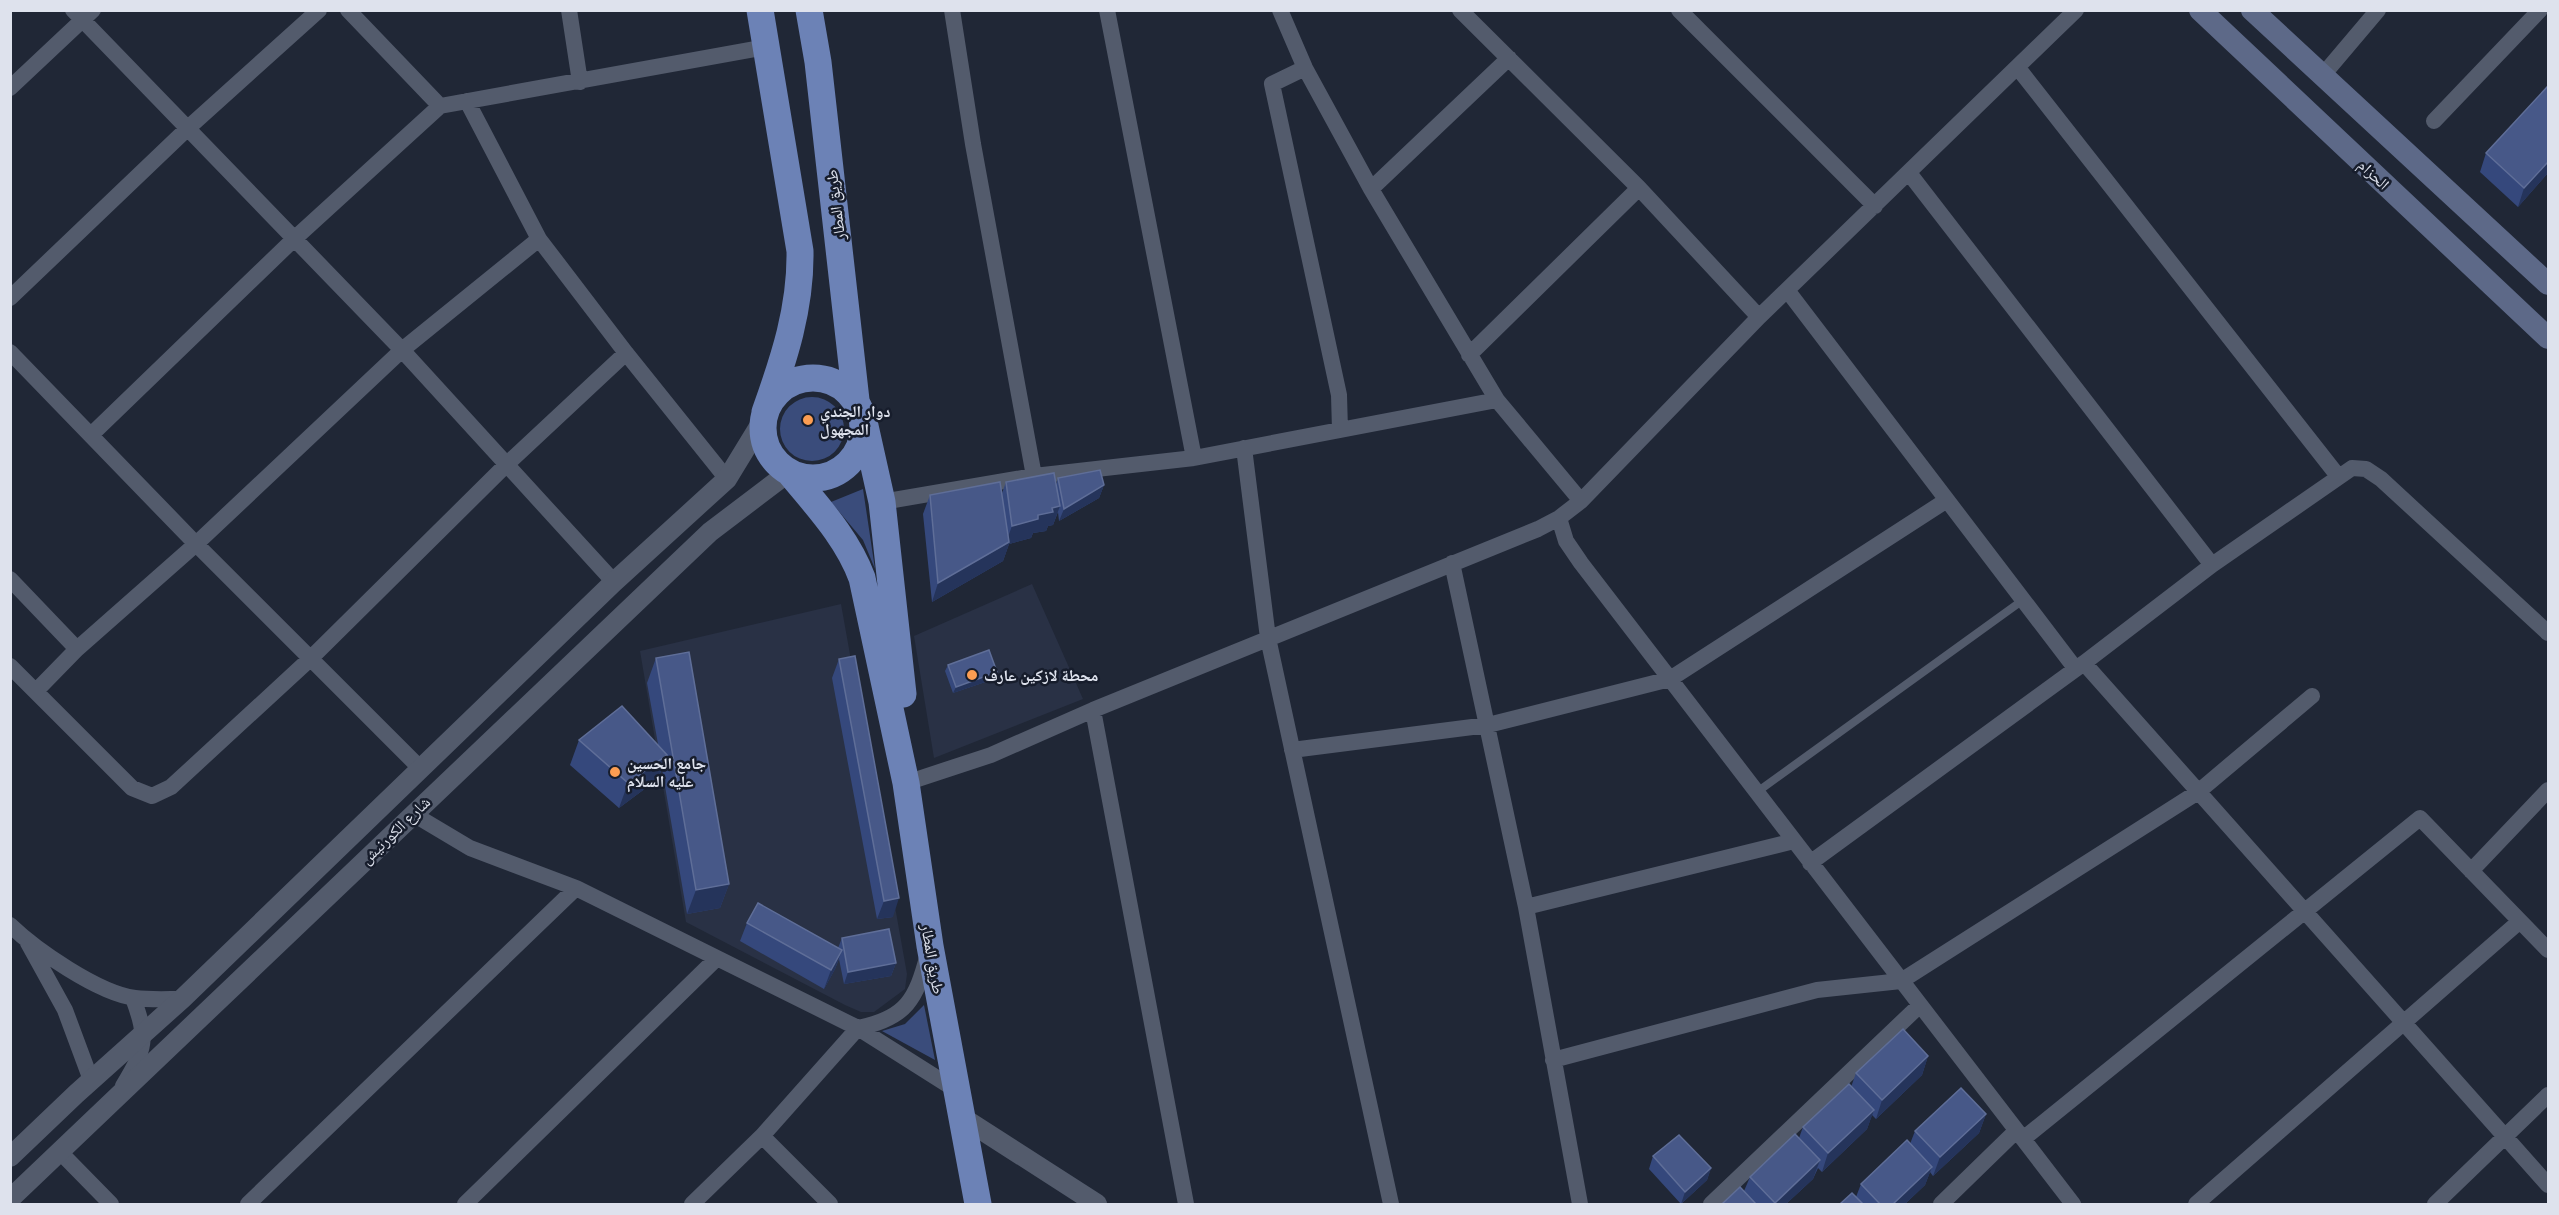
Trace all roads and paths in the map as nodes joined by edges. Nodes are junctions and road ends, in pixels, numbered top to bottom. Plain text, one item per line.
1 (319, 10) edge
2 (348, 10) edge
3 (569, 10) edge
4 (760, 10) edge
5 (808, 10) edge
6 (952, 10) edge
7 (1107, 10) edge
8 (1280, 10) edge
9 (1460, 10) edge
10 (1679, 10) edge
11 (2076, 10) edge
12 (2200, 10) edge
13 (2252, 10) edge
14 (2378, 10) edge
15 (2540, 10) edge
16 (82, 14) edge
17 (766, 47) junction
18 (1509, 58) junction
19 (1305, 68) junction
20 (2018, 68) junction
21 (2323, 75) junction
22 (580, 82) junction
23 (10, 88) edge
24 (467, 101) junction
25 (440, 106) junction
26 (2434, 121) dead end
27 (188, 128) junction
28 (1909, 173) junction
29 (1639, 188) junction
30 (1371, 189) junction
31 (1875, 206) junction
32 (539, 239) junction
33 (293, 240) junction
34 (2548, 284) edge
35 (1787, 290) junction
36 (10, 298) edge
37 (1759, 317) junction
38 (2548, 338) edge
39 (402, 350) junction
40 (10, 352) edge
41 (626, 353) junction
42 (1469, 356) junction
43 (1497, 400) junction
44 (859, 407) junction
45 (764, 416) junction
46 (1340, 430) junction
47 (92, 434) junction
48 (1244, 448) junction
49 (1194, 458) junction
50 (506, 465) junction
51 (789, 472) junction
52 (1034, 476) junction
53 (2338, 476) junction
54 (727, 479) junction
55 (1947, 500) junction
56 (1581, 501) junction
57 (882, 502) junction
58 (1559, 518) junction
59 (196, 544) junction
60 (1452, 563) junction
61 (2212, 565) junction
62 (10, 579) edge
63 (614, 582) junction
64 (2023, 600) junction
65 (2548, 633) edge
66 (1268, 638) junction
67 (77, 649) junction
68 (311, 658) junction
69 (10, 666) edge
70 (2080, 666) junction
71 (1670, 679) junction
72 (36, 691) junction
73 (2312, 696) dead end
74 (1093, 710) junction
75 (891, 712) junction
76 (1488, 725) junction
77 (1292, 750) junction
78 (421, 769) junction
79 (906, 783) junction
80 (2548, 790) edge
81 (1757, 792) junction
82 (2198, 792) junction
83 (412, 814) junction
84 (1794, 841) junction
85 (1810, 863) junction
86 (2471, 871) junction
87 (576, 888) junction
88 (1526, 907) junction
89 (2306, 912) junction
90 (2520, 921) junction
91 (10, 925) edge
92 (26, 940) junction
93 (930, 946) junction
94 (2548, 950) edge
95 (716, 959) junction
96 (1901, 981) junction
97 (133, 998) junction
98 (182, 999) junction
99 (1920, 1005) junction
100 (2405, 1023) junction
101 (858, 1028) junction
102 (144, 1033) junction
103 (80, 1045) junction
104 (164, 1052) junction
105 (1553, 1060) junction
106 (109, 1065) junction
107 (136, 1065) junction
108 (91, 1080) junction
109 (2548, 1095) edge
110 (116, 1097) junction
111 (958, 1103) junction
112 (2019, 1135) junction
113 (762, 1136) junction
114 (2506, 1137) junction
115 (60, 1152) junction
116 (10, 1157) edge
117 (2548, 1185) edge
118 (10, 1199) edge
119 (111, 1204) edge
120 (248, 1204) edge
121 (465, 1204) edge
122 (692, 1204) edge
123 (830, 1204) edge
124 (978, 1204) edge
125 (1097, 1204) edge
126 (1186, 1204) edge
127 (1391, 1204) edge
128 (1580, 1204) edge
129 (1711, 1204) edge
130 (1941, 1204) edge
131 (2073, 1204) edge
132 (2196, 1204) edge
133 (2435, 1204) edge

1 - 27 street
2 - 25 street
3 - 22 street
4 - 17 highway
5 - 44 highway, طريق المطار
6 - 52 street
7 - 49 street
8 - 19 street
9 - 18 street
10 - 31 street
11 - 20 street
12 - 38 main road, الحزام
13 - 21 main road
14 - 21 street
15 - 26 street
16 - 23 street
16 - 27 street
17 - 22 street
17 - 45 highway
18 - 29 street
18 - 30 street
19 - 30 street
19 - 46 street
20 - 28 street
20 - 53 street
21 - 34 main road
22 - 24 street
24 - 25 street
24 - 32 street
25 - 33 street
27 - 33 street
27 - 36 street
28 - 31 street
28 - 61 street
29 - 37 street
29 - 42 street
30 - 42 street
31 - 35 street
32 - 39 street
32 - 41 street
33 - 39 street
33 - 47 street
35 - 37 street
35 - 55 street
37 - 56 street
39 - 50 street
39 - 59 street
40 - 47 street
41 - 50 street
41 - 54 street
42 - 43 street
43 - 46 street
43 - 56 street
44 - 45 highway
44 - 51 highway
44 - 57 highway, طريق المطار
45 - 51 highway
45 - 54 street, شارع الكورنيش
46 - 48 street
47 - 59 street
48 - 49 street
48 - 66 street
49 - 52 street
50 - 63 street
50 - 68 street
51 - 75 highway, طريق المطار
51 - 83 street, شارع الكورنيش
52 - 57 street
53 - 61 street
53 - 65 street
54 - 63 street, شارع الكورنيش
55 - 64 street
55 - 71 street
56 - 58 street
57 - 75 highway, طريق المطار
58 - 60 street
58 - 71 street
59 - 67 street
59 - 68 street
60 - 66 street
60 - 76 street
61 - 70 street
62 - 67 street
63 - 78 street, شارع الكورنيش
64 - 70 street
64 - 81 lane
66 - 74 street
66 - 77 street
67 - 72 street
68 - 72 street
68 - 78 street
69 - 72 street
70 - 82 street
70 - 85 street
71 - 76 street
71 - 81 street
73 - 82 street
74 - 79 street
74 - 126 street
75 - 79 highway, طريق المطار
76 - 77 street
76 - 88 street
77 - 127 street
78 - 98 street, شارع الكورنيش
79 - 93 highway, طريق المطار
80 - 86 street
81 - 84 street
82 - 89 street
82 - 96 street
83 - 87 street
83 - 104 street, شارع الكورنيش
84 - 85 street
84 - 88 street
85 - 96 street
86 - 89 street
86 - 90 street
87 - 95 street
87 - 120 street
88 - 105 street
89 - 100 street
89 - 112 street
90 - 94 street
90 - 100 street
91 - 92 street
92 - 97 street
92 - 103 street
93 - 101 street
93 - 111 highway, طريق المطار
95 - 101 street
95 - 121 street
96 - 99 street
96 - 105 street
97 - 98 street
97 - 102 street
98 - 102 street, شارع الكورنيش
99 - 112 street
99 - 129 street
100 - 114 street
100 - 132 street
101 - 111 street
101 - 113 street
102 - 106 street, شارع الكورنيش
102 - 107 street
103 - 106 street
103 - 108 street
104 - 107 street
104 - 110 street, شارع الكورنيش
105 - 128 street
106 - 107 street
106 - 108 street, شارع الكورنيش
107 - 110 street
108 - 116 street, شارع الكورنيش
109 - 114 street
110 - 115 street, شارع الكورنيش
111 - 124 highway, طريق المطار
111 - 125 street
112 - 130 street
112 - 131 street
113 - 122 street
113 - 123 street
114 - 117 street
114 - 133 street
115 - 118 street, شارع الكورنيش
115 - 119 street

